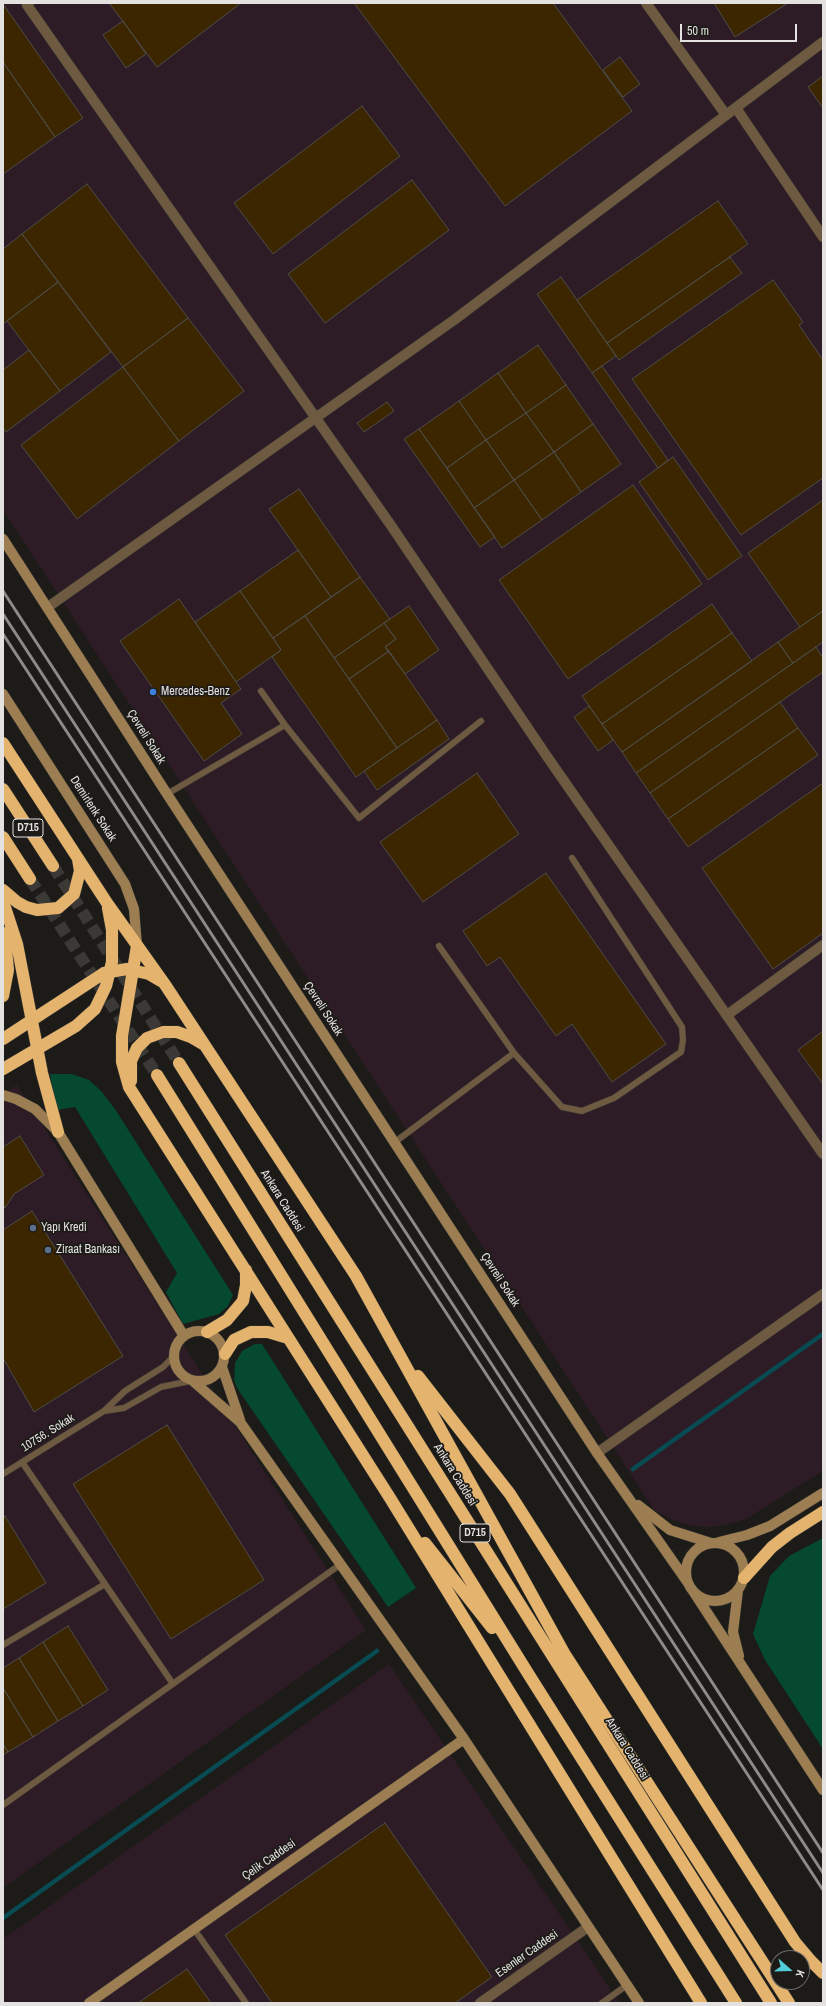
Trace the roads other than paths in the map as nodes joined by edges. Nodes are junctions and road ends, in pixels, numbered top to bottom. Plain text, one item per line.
1 (646, 3) edge
2 (27, 4) edge
3 (823, 42) edge
4 (736, 108) junction
5 (726, 115) junction
6 (823, 237) edge
7 (316, 417) junction
8 (3, 539) edge
9 (48, 607) junction
10 (261, 691) dead end
11 (3, 694) edge
12 (481, 721) dead end
13 (285, 725) junction
14 (3, 743) edge
15 (3, 789) edge
16 (167, 794) junction
17 (3, 837) edge
18 (78, 858) junction
19 (572, 858) dead end
20 (53, 866) tunnel mouth
21 (30, 879) tunnel mouth
22 (3, 890) edge
23 (3, 901) edge
24 (107, 903) junction
25 (3, 933) edge
26 (823, 945) edge
27 (137, 946) junction
28 (439, 946) dead end
29 (133, 970) junction
30 (110, 971) junction
31 (166, 986) junction
32 (3, 996) edge
33 (727, 1015) junction
34 (32, 1021) junction
35 (3, 1039) edge
36 (206, 1046) junction
37 (38, 1048) junction
38 (514, 1053) junction
39 (179, 1063) tunnel mouth
40 (3, 1069) edge
41 (157, 1075) tunnel mouth
42 (3, 1095) edge
43 (137, 1100) junction
44 (58, 1132) junction
45 (395, 1142) junction
46 (823, 1154) edge
47 (246, 1270) junction
48 (823, 1294) edge
49 (207, 1332) junction
50 (184, 1336) junction
51 (288, 1338) junction
52 (395, 1346) junction
53 (225, 1354) junction
54 (174, 1356) junction
55 (222, 1367) junction
56 (192, 1381) junction
57 (104, 1411) junction
58 (240, 1422) junction
59 (597, 1454) junction
60 (22, 1462) junction
61 (3, 1474) edge
62 (623, 1491) junction
63 (823, 1493) edge
64 (390, 1498) junction
65 (823, 1512) edge
66 (713, 1543) junction
67 (341, 1564) junction
68 (744, 1578) junction
69 (104, 1584) junction
70 (691, 1587) junction
71 (738, 1590) junction
72 (3, 1645) edge
73 (742, 1666) junction
74 (529, 1675) junction
75 (173, 1684) junction
76 (464, 1739) junction
77 (823, 1790) edge
78 (3, 1805) edge
79 (588, 1927) junction
80 (194, 1929) junction
81 (823, 1973) edge
82 (627, 1985) junction
83 (89, 2003) edge
84 (246, 2003) edge
85 (480, 2003) edge
86 (602, 2003) edge
87 (639, 2003) edge
88 (701, 2003) edge
89 (736, 2003) edge
90 (771, 2003) edge
91 (789, 2003) edge

1 - 5 street
2 - 7 street
3 - 4 street
4 - 5 street
4 - 6 street
5 - 7 street
7 - 9 street
7 - 33 street
8 - 9 street, Çevreli Sokak
9 - 16 street, Çevreli Sokak
10 - 13 lane
11 - 27 street, Demirlenk Sokak
12 - 13 lane
13 - 16 lane
14 - 18 highway
15 - 20 highway, D715
16 - 45 street, Çevreli Sokak
17 - 21 highway, D715
18 - 22 highway
18 - 24 highway
19 - 38 lane
23 - 34 highway
24 - 27 highway
24 - 30 highway
25 - 32 highway
26 - 33 street
27 - 29 highway
27 - 31 highway
28 - 38 lane
29 - 30 highway
29 - 31 highway
29 - 43 highway
30 - 34 highway
30 - 37 highway
31 - 36 highway
33 - 46 street
34 - 35 highway
34 - 37 highway
36 - 43 highway
36 - 52 highway
37 - 40 highway
37 - 44 highway
38 - 45 lane
39 - 90 highway, Ankara Caddesi / D715
41 - 74 highway, D715
42 - 44 street
43 - 47 highway
44 - 50 street
45 - 59 street, Çevreli Sokak
47 - 49 highway
47 - 51 highway
48 - 59 street
49 - 50 street
49 - 53 street
50 - 54 street
51 - 53 highway
51 - 64 highway
52 - 81 highway
52 - 91 highway
53 - 55 street
54 - 56 street
54 - 57 lane, 10756. Sokak
55 - 56 street
55 - 58 street
56 - 57 lane, 10756. Sokak
56 - 58 street
57 - 60 lane, 10756. Sokak
58 - 67 street
59 - 62 street, Çevreli Sokak
60 - 61 lane, 10756. Sokak
60 - 69 lane
62 - 66 street
62 - 70 street
63 - 66 street
64 - 74 highway
64 - 88 highway
65 - 68 highway
66 - 68 street
66 - 70 street
67 - 75 lane
67 - 76 street
68 - 71 street
69 - 72 lane
69 - 75 lane
70 - 71 street
70 - 73 street
71 - 73 street
73 - 77 street
74 - 89 highway, D715
75 - 78 lane
76 - 79 street
76 - 80 street, Çelik Caddesi
79 - 82 street
79 - 85 street, Esenler Caddesi
80 - 83 street, Çelik Caddesi
80 - 84 lane
82 - 86 lane
82 - 87 street

